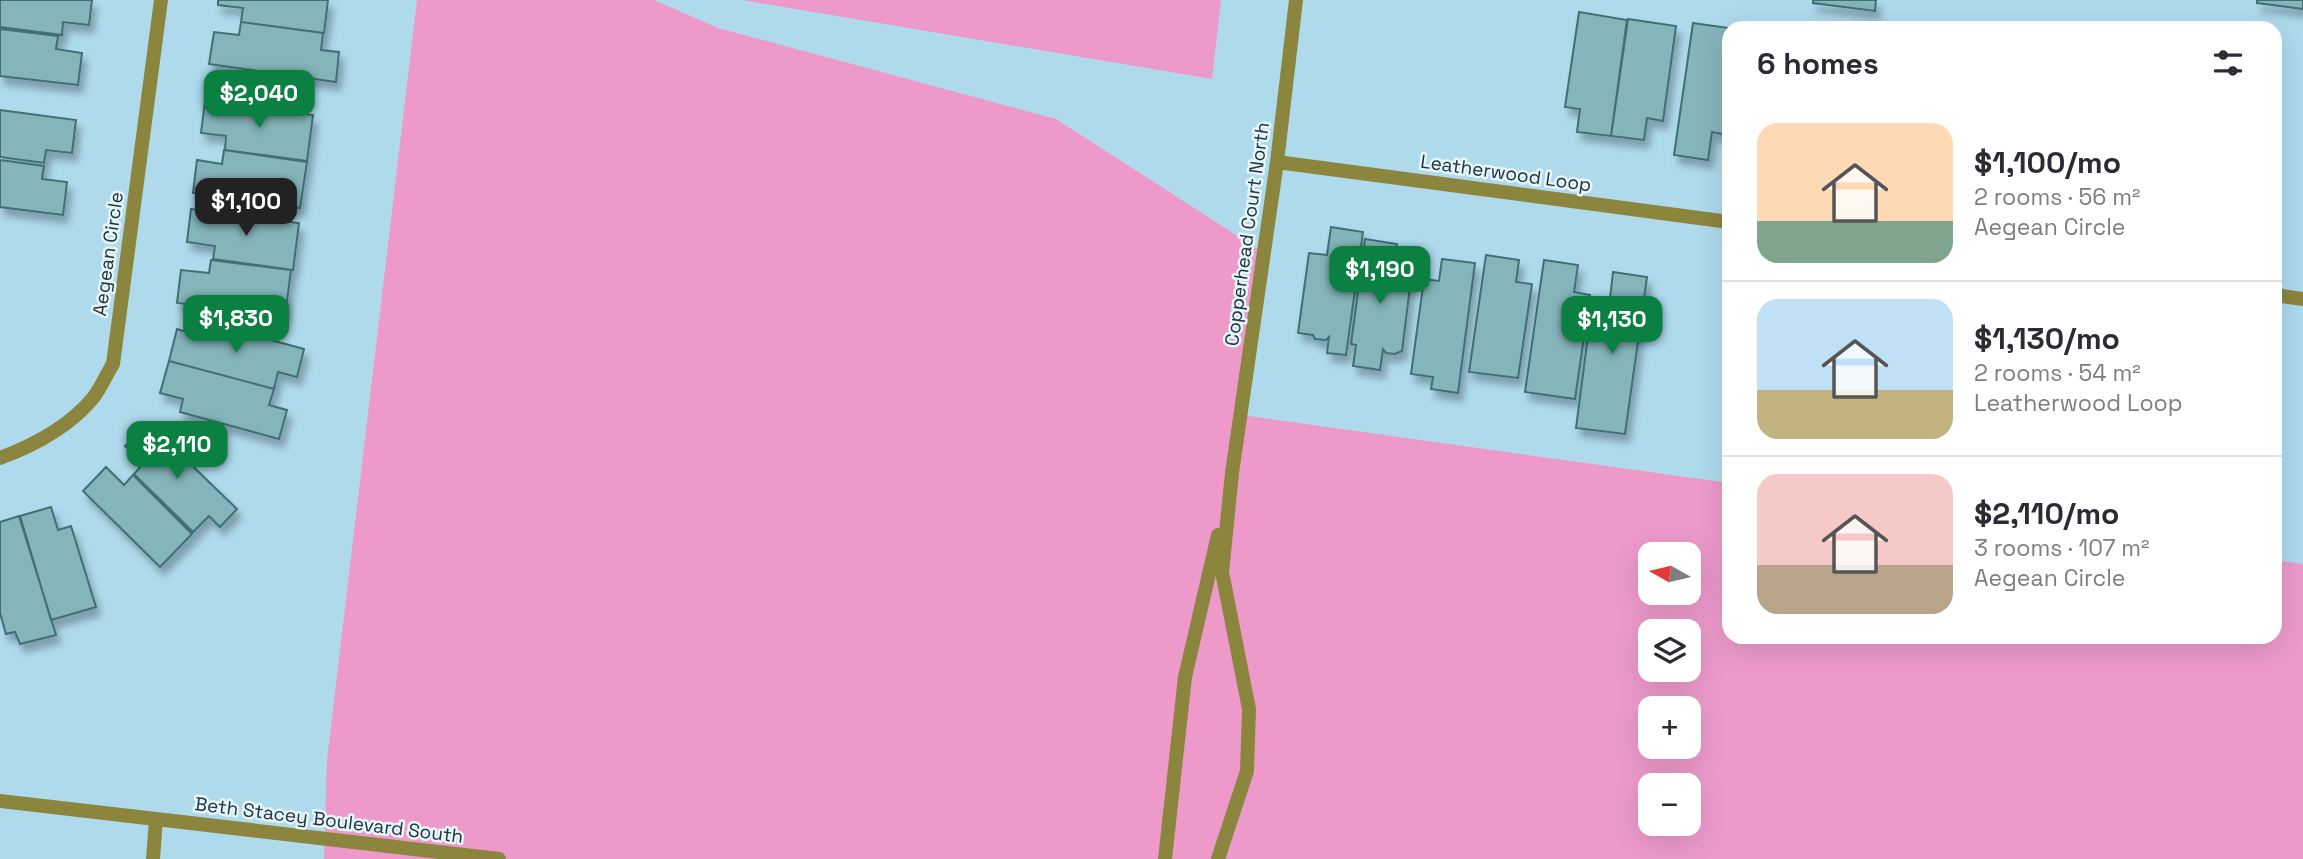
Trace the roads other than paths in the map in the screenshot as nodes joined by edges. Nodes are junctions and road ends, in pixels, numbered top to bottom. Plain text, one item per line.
1 (160, 0) edge
2 (1296, 0) edge
3 (1277, 162) junction
4 (1722, 221) edge
5 (2282, 296) edge
6 (2303, 299) edge
7 (0, 458) edge
8 (1232, 472) junction
9 (0, 802) edge
10 (156, 819) junction
11 (153, 859) edge
12 (499, 859) edge
13 (1165, 859) edge
14 (1218, 859) edge

1 - 7 street, Aegean Circle
2 - 3 street, Copperhead Court North
3 - 4 street, Leatherwood Loop
3 - 8 street, Copperhead Court North
5 - 6 street
8 - 13 street, Copperhead Court North
8 - 14 street, Copperhead Court North
9 - 10 street, Beth Stacey Boulevard South
10 - 11 street
10 - 12 street, Beth Stacey Boulevard South

